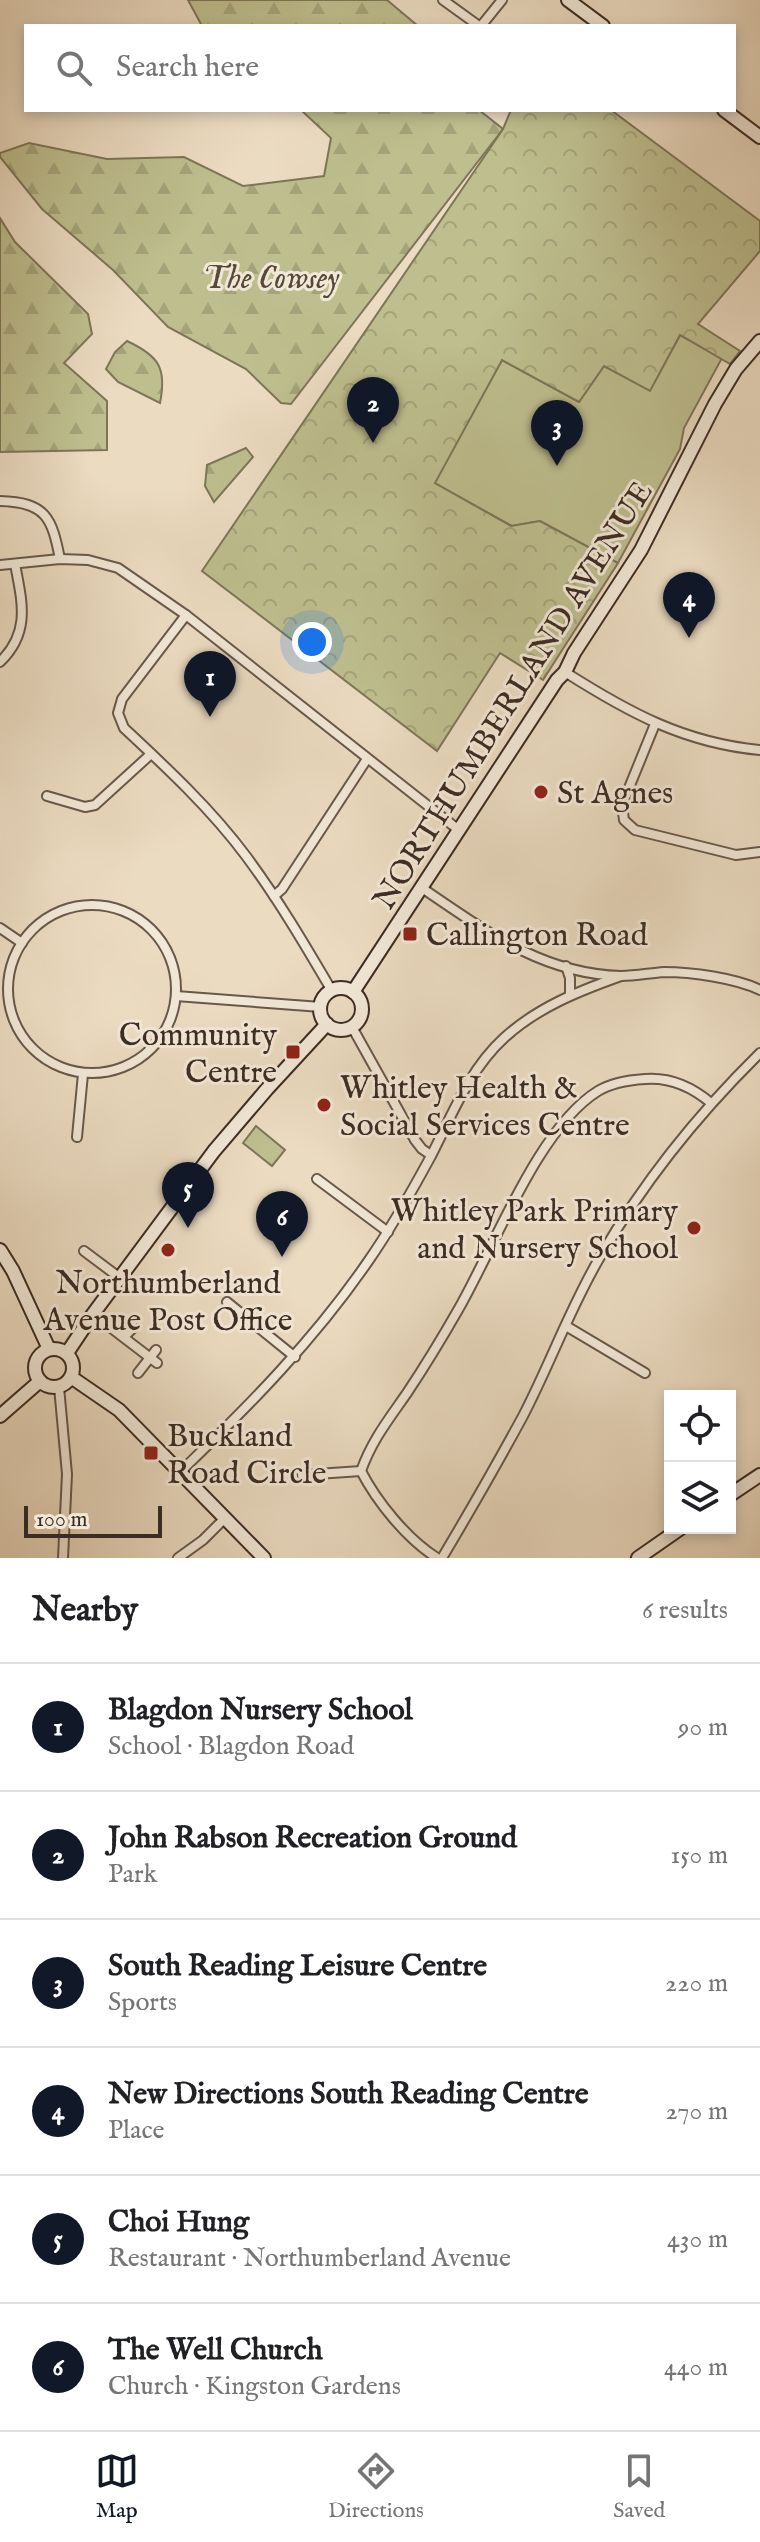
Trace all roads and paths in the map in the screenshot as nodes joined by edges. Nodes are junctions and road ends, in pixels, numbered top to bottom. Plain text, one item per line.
1 (443, 0) edge
2 (502, 0) edge
3 (568, 0) edge
4 (477, 24) edge
5 (482, 24) edge
6 (600, 24) edge
7 (727, 112) edge
8 (760, 137) edge
9 (760, 341) edge
10 (0, 501) edge
11 (60, 559) junction
12 (15, 564) junction
13 (0, 565) edge
14 (186, 615) junction
15 (0, 662) edge
16 (565, 672) junction
17 (655, 724) junction
18 (760, 750) edge
19 (151, 754) junction
20 (367, 759) junction
21 (47, 796) dead end
22 (460, 831) junction
23 (760, 852) edge
24 (422, 888) junction
25 (274, 896) junction
26 (0, 928) edge
27 (22, 943) junction
28 (566, 966) junction
29 (621, 976) junction
30 (760, 990) edge
31 (332, 991) junction
32 (353, 992) junction
33 (570, 995) junction
34 (176, 996) junction
35 (321, 1007) junction
36 (327, 1024) junction
37 (352, 1027) junction
38 (760, 1053) edge
39 (83, 1074) junction
40 (711, 1103) junction
41 (77, 1137) dead end
42 (431, 1155) junction
43 (317, 1179) dead end
44 (388, 1232) junction
45 (0, 1250) edge
46 (84, 1251) dead end
47 (120, 1278) junction
48 (227, 1302) dead end
49 (93, 1314) junction
50 (566, 1326) junction
51 (134, 1327) dead end
52 (124, 1337) junction
53 (49, 1349) junction
54 (67, 1353) junction
55 (295, 1357) junction
56 (138, 1373) dead end
57 (645, 1373) dead end
58 (71, 1377) junction
59 (40, 1381) junction
60 (59, 1387) junction
61 (0, 1416) edge
62 (361, 1471) junction
63 (180, 1472) junction
64 (302, 1475) dead end
65 (760, 1475) edge
66 (736, 1491) edge
67 (225, 1518) junction
68 (672, 1534) edge
69 (63, 1558) edge
70 (178, 1558) edge
71 (264, 1558) edge
72 (439, 1558) edge
73 (638, 1558) edge

1 - 4 street
2 - 5 street
3 - 6 street
7 - 8 street
9 - 16 street, NORTHUMBERLAND AVENUE
10 - 11 street
11 - 12 street
11 - 14 street
12 - 13 street
12 - 15 street
14 - 19 street
14 - 20 street
16 - 17 street
16 - 22 street, NORTHUMBERLAND AVENUE
17 - 18 street
17 - 23 street
19 - 21 street
19 - 25 street
20 - 22 street
20 - 25 street
22 - 24 street, NORTHUMBERLAND AVENUE
24 - 28 street
24 - 32 street, NORTHUMBERLAND AVENUE
25 - 31 street
26 - 27 street
27 - 34 street
27 - 39 street
28 - 29 street
28 - 33 street
29 - 30 street
29 - 33 street
31 - 32 street
31 - 35 street
32 - 37 street
33 - 42 street
34 - 35 street
34 - 39 street
35 - 36 street
36 - 37 street
36 - 47 street
37 - 42 street
38 - 40 street
39 - 41 street
40 - 50 street
40 - 62 street
42 - 44 street
43 - 44 street
44 - 55 street
45 - 53 street
46 - 47 street
47 - 49 street
48 - 55 street
49 - 52 street
49 - 54 street
50 - 57 street
50 - 72 street
51 - 52 street
52 - 56 street
53 - 54 street
53 - 59 street
54 - 58 street
55 - 63 street
58 - 60 street
58 - 63 street
59 - 60 street
59 - 61 street
60 - 69 street
62 - 64 street
62 - 72 street
63 - 67 street
65 - 66 street
67 - 70 street
67 - 71 street
68 - 73 street

